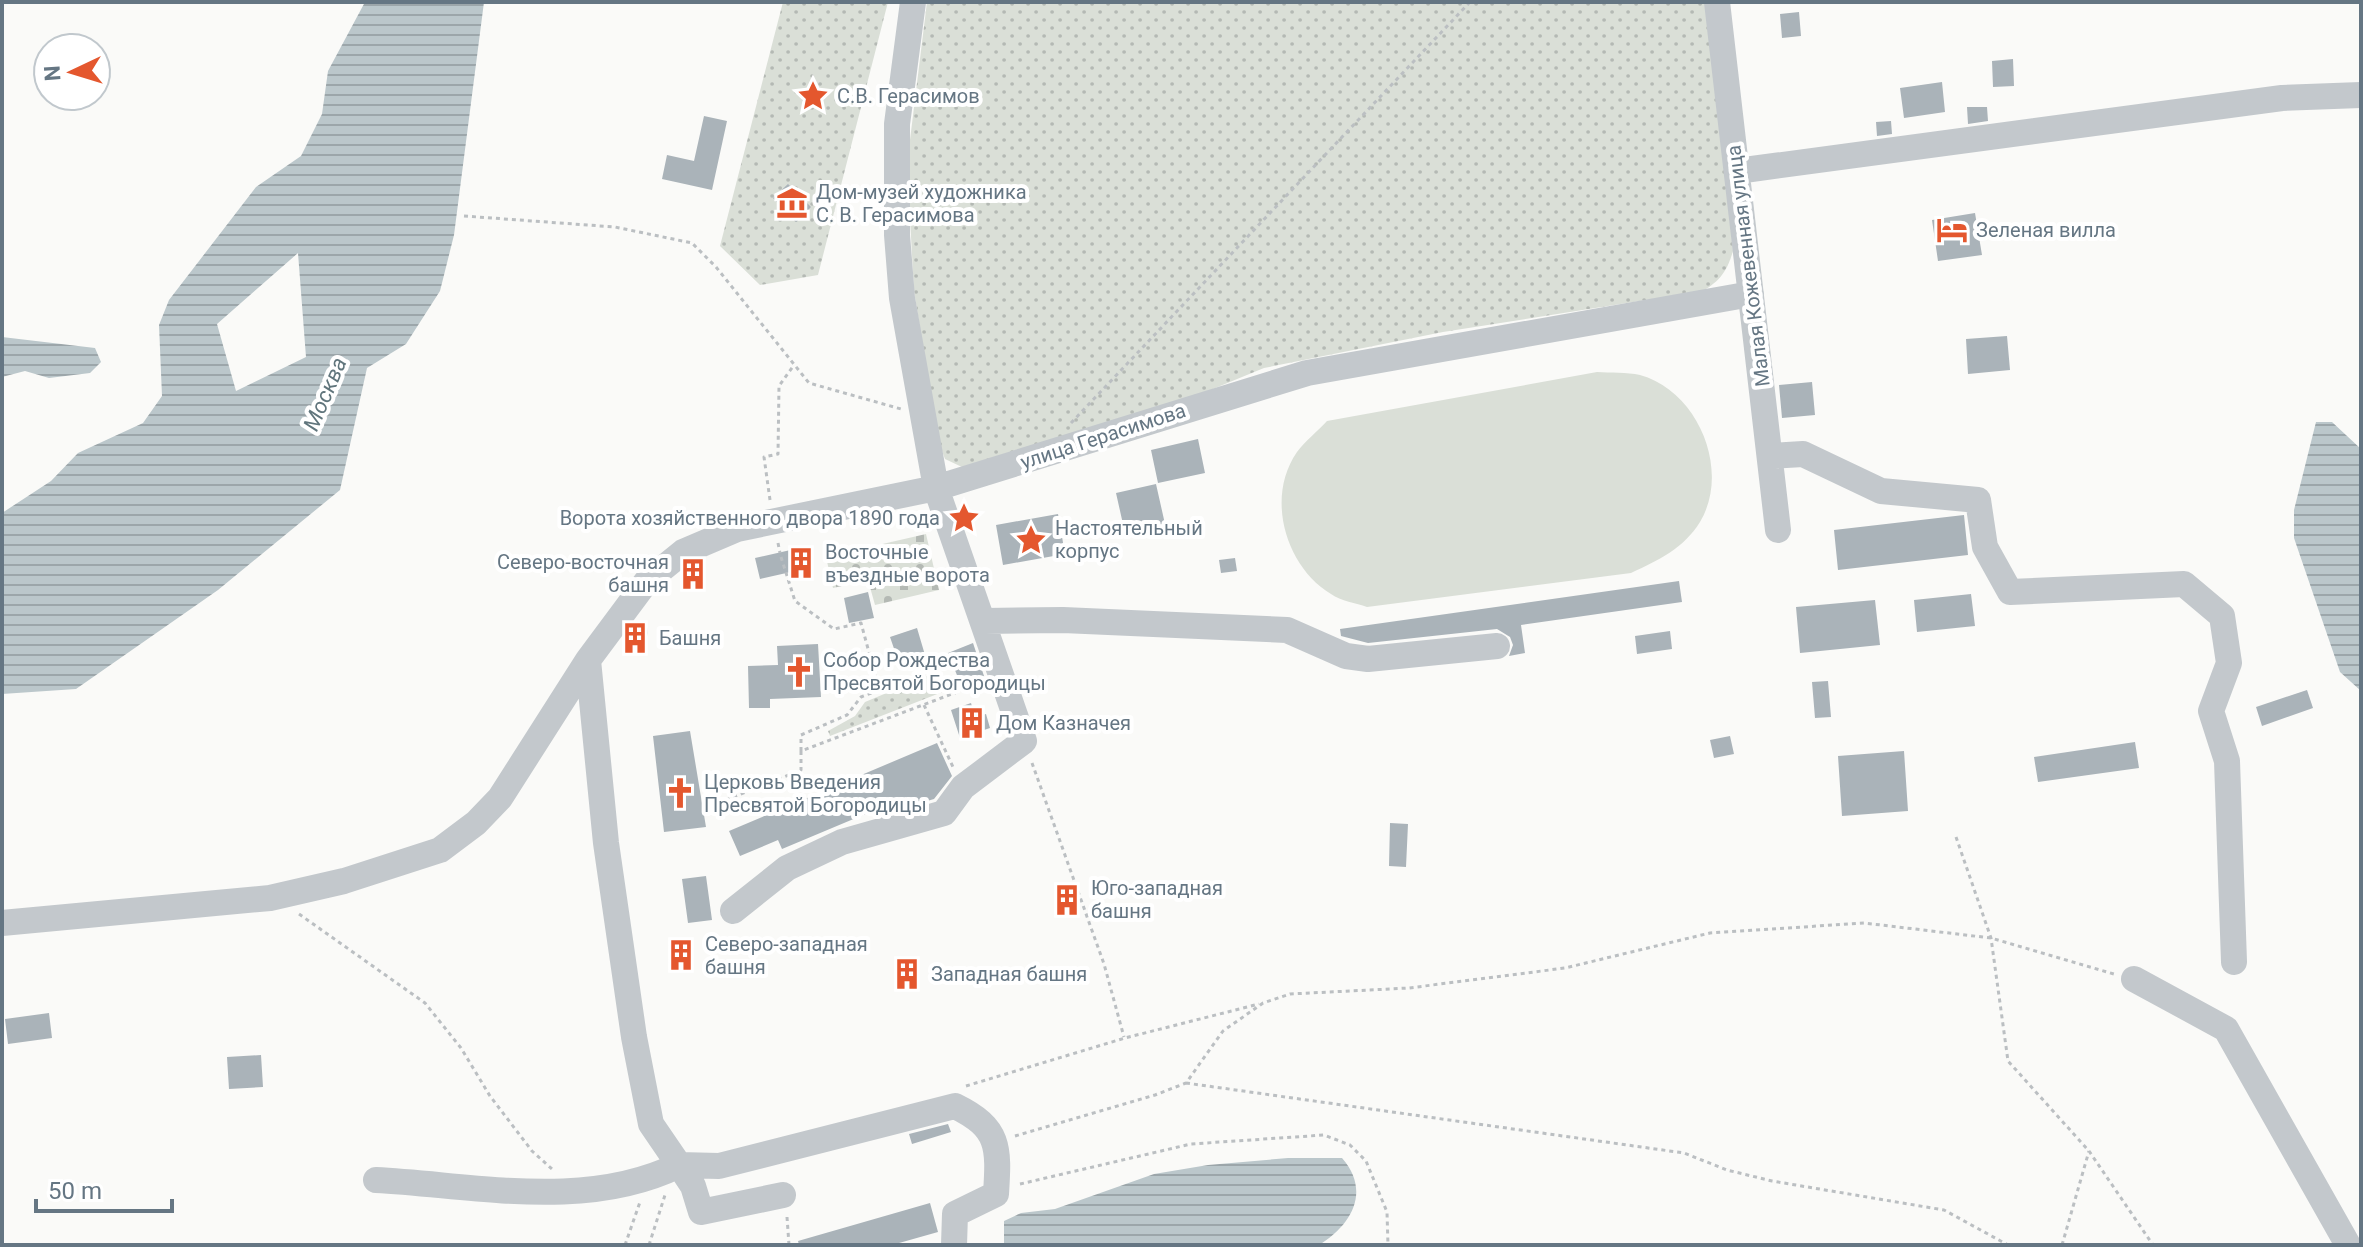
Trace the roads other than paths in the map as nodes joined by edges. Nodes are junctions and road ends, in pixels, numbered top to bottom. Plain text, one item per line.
1 (913, 2) edge
2 (1717, 2) edge
3 (2361, 95) edge
4 (1737, 171) junction
5 (1751, 294) junction
6 (1770, 456) junction
7 (936, 488) junction
8 (1778, 530) dead end
9 (985, 621) junction
10 (1497, 646) dead end
11 (588, 660) junction
12 (733, 911) dead end
13 (2, 923) edge
14 (2234, 962) dead end
15 (2134, 979) road end
16 (679, 1165) junction
17 (376, 1180) dead end
18 (783, 1195) road end
19 (954, 1245) edge
20 (2348, 1245) edge

1 - 7 street
2 - 4 street, Малая Кожевенная улица
3 - 4 street
4 - 5 street, Малая Кожевенная улица
5 - 6 street, Малая Кожевенная улица
5 - 7 street, улица Герасимова
6 - 8 street, Малая Кожевенная улица
6 - 14 street
7 - 9 street
7 - 11 street, улица Герасимова
9 - 10 street
9 - 12 street
11 - 13 street, улица Герасимова
11 - 16 street
15 - 20 street
16 - 17 street
16 - 18 street
16 - 19 street

